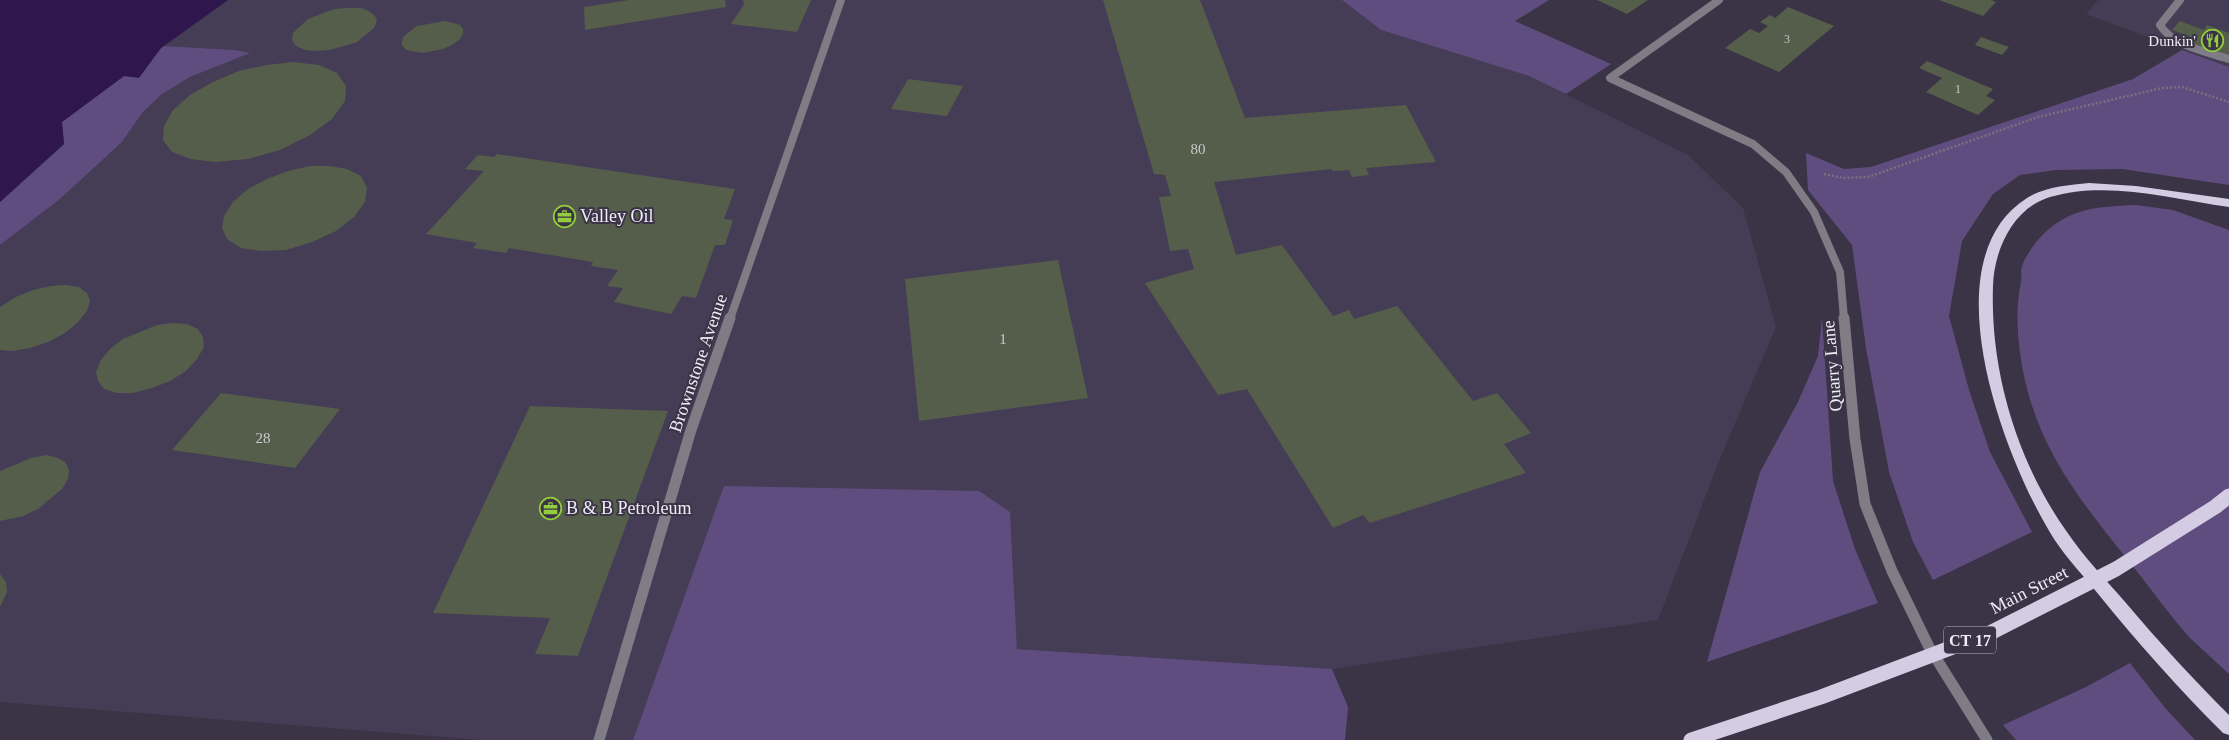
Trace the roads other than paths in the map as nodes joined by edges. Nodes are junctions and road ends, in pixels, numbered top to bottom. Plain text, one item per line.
1 (840, 0) edge
2 (1719, 0) edge
3 (2180, 0) edge
4 (2229, 59) edge
5 (2201, 199) junction
6 (2229, 203) edge
7 (2229, 213) edge
8 (2229, 496) edge
9 (2229, 727) edge
10 (599, 740) edge
11 (1691, 740) edge
12 (1987, 740) edge

1 - 10 street, Brownstone Avenue
2 - 12 street, Quarry Lane
3 - 4 street
5 - 6 highway
5 - 7 highway
5 - 9 highway
8 - 11 highway, Main Street / CT 17, bridge

